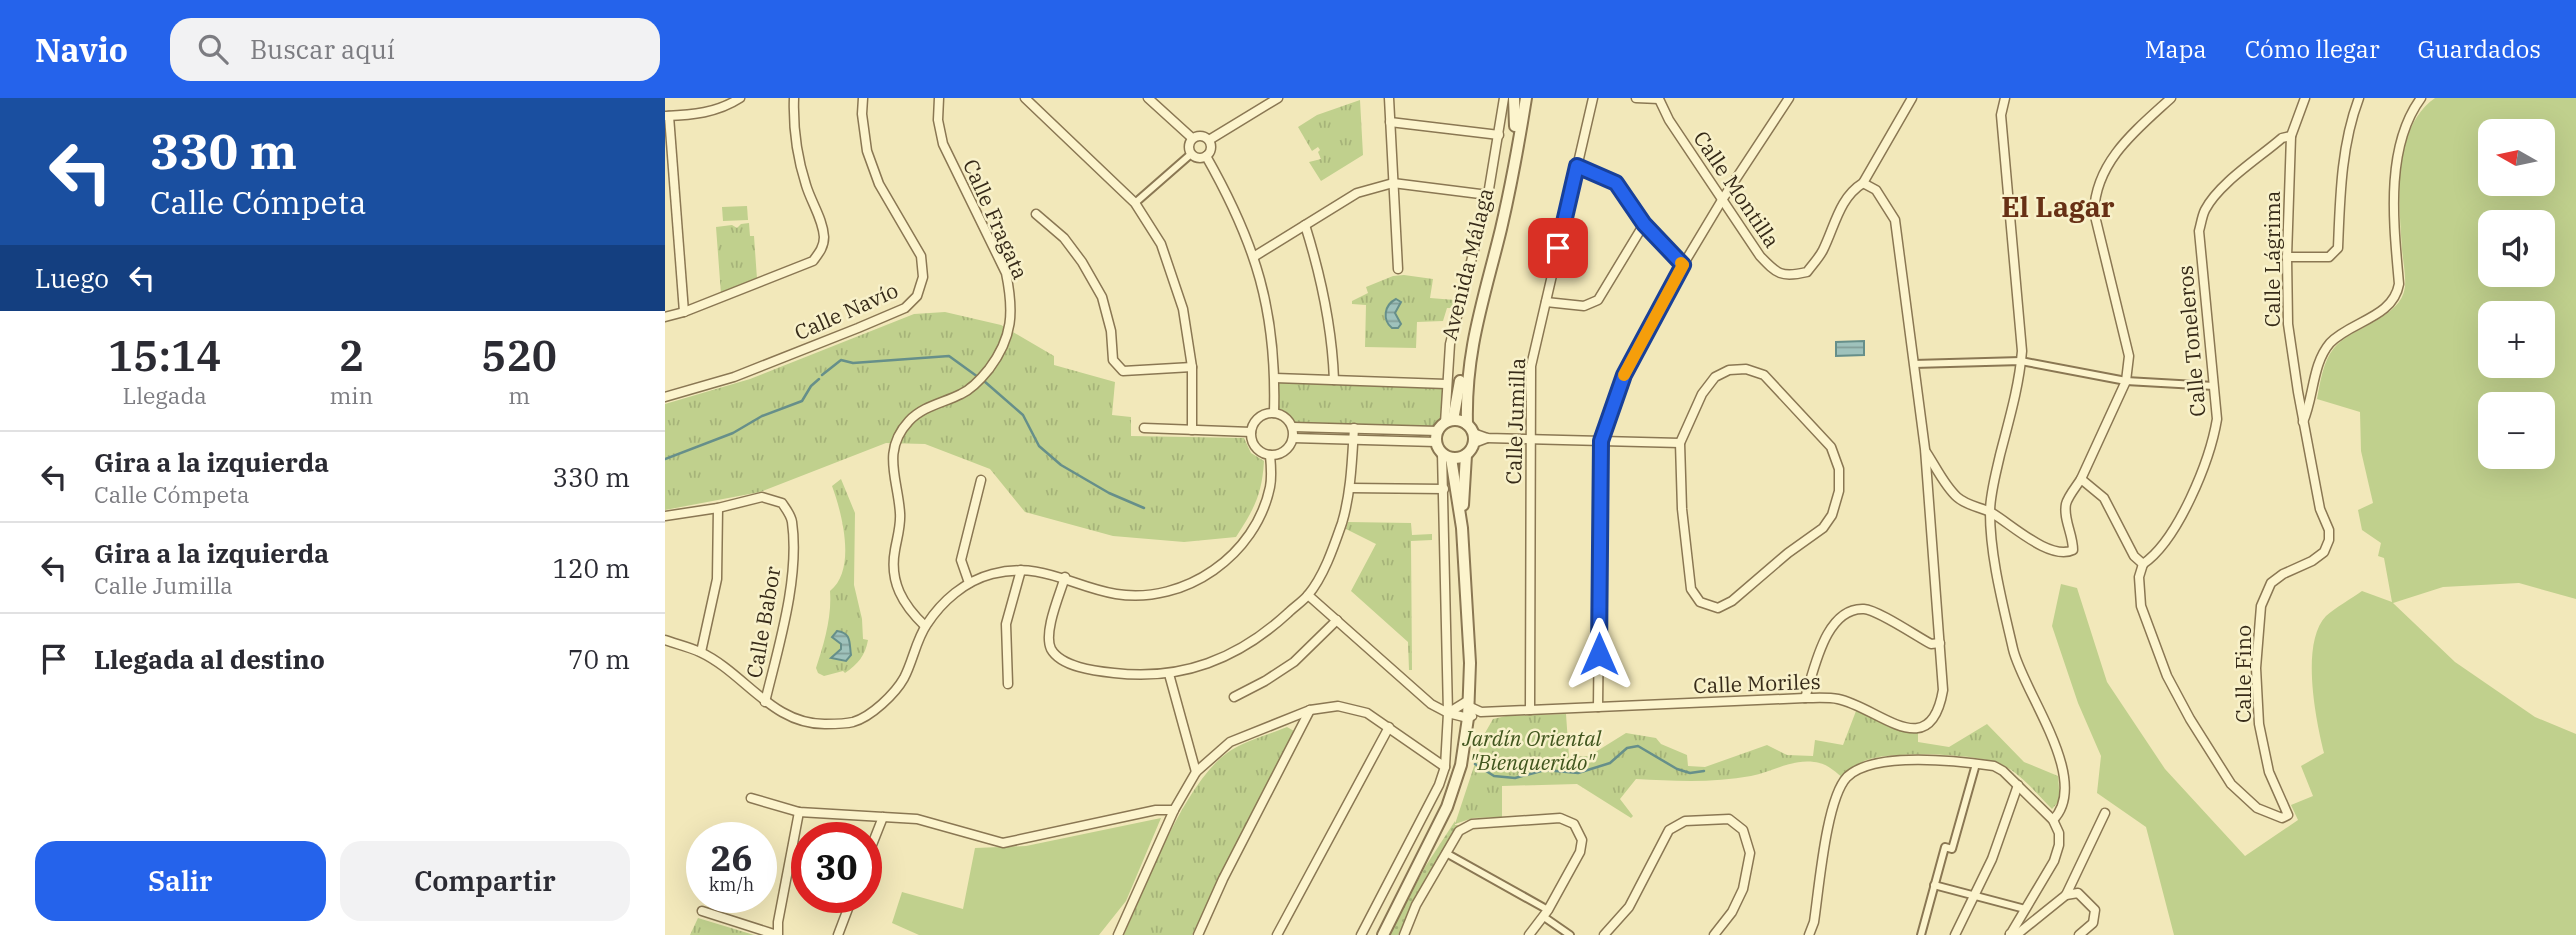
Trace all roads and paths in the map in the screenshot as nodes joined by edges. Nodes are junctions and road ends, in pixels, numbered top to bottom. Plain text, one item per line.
1 (740, 98) edge
2 (794, 98) edge
3 (863, 98) edge
4 (939, 98) edge
5 (1025, 98) edge
6 (1148, 98) edge
7 (1278, 98) edge
8 (1389, 98) edge
9 (1504, 98) edge
10 (1514, 98) edge
11 (1526, 98) edge
12 (1593, 98) edge
13 (1636, 98) edge
14 (1659, 98) edge
15 (1789, 98) edge
16 (1912, 98) edge
17 (2005, 98) edge
18 (2171, 98) edge
19 (2305, 98) edge
20 (2359, 98) edge
21 (2421, 98) edge
22 (667, 116) edge
23 (1519, 121) junction
24 (1390, 122) junction
25 (1499, 135) junction
26 (2291, 136) junction
27 (1192, 138) junction
28 (1209, 140) junction
29 (1191, 154) junction
30 (1206, 156) junction
31 (1577, 166) junction
32 (1393, 183) junction
33 (1863, 183) junction
34 (1488, 195) junction
35 (1722, 200) junction
36 (1135, 203) junction
37 (1036, 214) dead end
38 (1644, 224) junction
39 (1305, 225) junction
40 (1255, 256) junction
41 (2287, 257) junction
42 (1683, 265) junction
43 (1398, 269) dead end
44 (1546, 302) junction
45 (684, 312) junction
46 (665, 317) edge
47 (2021, 361) junction
48 (1914, 364) junction
49 (1192, 367) junction
50 (1275, 378) junction
51 (1334, 380) junction
52 (2126, 381) junction
53 (1446, 384) junction
54 (2214, 386) junction
55 (665, 397) edge
56 (1274, 413) junction
57 (2303, 422) junction
58 (1293, 427) junction
59 (1144, 428) dead end
60 (1354, 428) junction
61 (1443, 429) junction
62 (1192, 430) junction
63 (1251, 432) junction
64 (1471, 433) junction
65 (1293, 438) junction
66 (1354, 440) junction
67 (1531, 440) junction
68 (1601, 441) junction
69 (1680, 443) junction
70 (1925, 449) junction
71 (1271, 455) junction
72 (1446, 455) junction
73 (1466, 455) junction
74 (2081, 479) junction
75 (981, 480) dead end
76 (1350, 488) junction
77 (1444, 489) junction
78 (717, 508) junction
79 (1990, 512) junction
80 (665, 516) edge
81 (1462, 528) junction
82 (2143, 564) junction
83 (1020, 570) junction
84 (1065, 577) junction
85 (969, 583) junction
86 (1308, 595) junction
87 (1337, 620) junction
88 (925, 626) junction
89 (665, 640) edge
90 (1940, 643) junction
91 (701, 652) junction
92 (1169, 674) junction
93 (1008, 684) dead end
94 (1234, 697) dead end
95 (1805, 698) junction
96 (765, 702) junction
97 (1469, 703) junction
98 (1598, 707) junction
99 (1310, 710) junction
100 (1530, 710) junction
101 (1481, 712) junction
102 (1448, 713) junction
103 (1468, 718) junction
104 (1389, 727) junction
105 (1976, 764) junction
106 (1445, 768) junction
107 (1196, 772) junction
108 (2018, 785) junction
109 (751, 798) dead end
110 (1174, 810) junction
111 (799, 812) junction
112 (2105, 813) dead end
113 (883, 817) junction
114 (2053, 820) junction
115 (881, 822) edge
116 (1446, 853) junction
117 (1934, 885) junction
118 (1974, 895) junction
119 (2066, 895) junction
120 (2025, 909) junction
121 (708, 913) edge
122 (846, 913) edge
123 (1546, 913) junction
124 (2010, 934) edge
125 (777, 935) edge
126 (838, 935) edge
127 (1118, 935) edge
128 (1198, 935) edge
129 (1276, 935) edge
130 (1361, 935) edge
131 (1383, 935) edge
132 (1403, 935) edge
133 (1529, 935) edge
134 (1570, 935) edge
135 (1604, 935) edge
136 (1714, 935) edge
137 (1809, 935) edge
138 (1921, 935) edge
139 (1955, 935) edge
140 (2078, 935) edge

1 - 22 street
2 - 45 street
3 - 55 street, Calle Navío
4 - 88 street, Calle Fragata
5 - 36 street
6 - 27 street
7 - 28 street
8 - 24 street
9 - 25 street
10 - 23 street
11 - 23 street
12 - 31 street, Calle Jumilla
13 - 14 street
14 - 35 street, Calle Montilla
15 - 35 street
16 - 33 street, Calle Montilla
17 - 47 street
18 - 52 street
19 - 26 street, Calle Lágrima
20 - 41 street
21 - 57 street
22 - 45 street
23 - 61 street, Avenida Málaga
23 - 64 street, Avenida Málaga
24 - 25 street
24 - 32 street
25 - 34 street
26 - 41 street, Calle Lágrima
26 - 54 street, Calle Toneleros
27 - 28 street
27 - 29 street
28 - 30 street
29 - 30 street
29 - 36 street
30 - 40 street
31 - 38 street
31 - 44 street, Calle Jumilla
32 - 34 street
32 - 39 street
32 - 43 street
33 - 35 street, Calle Montilla
33 - 48 street, Calle Moriles
34 - 53 street
35 - 42 street
36 - 49 street
37 - 49 street
38 - 42 street
38 - 44 street
39 - 40 street
39 - 51 street
40 - 50 street
41 - 57 street, Calle Lágrima
42 - 68 street
44 - 67 street, Calle Jumilla
45 - 46 street
47 - 48 street
47 - 52 street
47 - 79 street
48 - 70 street, Calle Moriles
49 - 62 street
50 - 51 street
50 - 56 street
51 - 53 street
52 - 54 street
52 - 74 street
53 - 61 street
54 - 82 street, Calle Toneleros
56 - 58 street
56 - 63 street
57 - 82 street, Calle Fino
58 - 60 street
58 - 65 street
59 - 62 street
60 - 61 street
60 - 66 street
61 - 64 street
61 - 66 street
61 - 72 street
62 - 63 street
63 - 71 street
64 - 67 street
64 - 73 street
65 - 66 street
65 - 71 street
66 - 76 street
67 - 68 street
67 - 100 street, Calle Jumilla
68 - 69 street
68 - 98 street
69 - 69 street
70 - 79 street
70 - 90 street, Calle Moriles
71 - 84 street
72 - 73 street
72 - 77 street
72 - 81 street
73 - 81 street
74 - 79 street
74 - 82 street
75 - 85 street
76 - 77 street
76 - 86 street
77 - 102 street
78 - 80 street, Calle Babor
78 - 91 street
78 - 96 street, Calle Babor
79 - 114 street
81 - 97 street
83 - 84 street
83 - 85 street
83 - 93 street
84 - 92 street
85 - 88 street
86 - 87 street
86 - 92 street
87 - 94 street
87 - 102 street
88 - 96 street
89 - 91 street
90 - 95 street
90 - 95 street, Calle Moriles
91 - 96 street
92 - 107 street
95 - 98 street, Calle Moriles
97 - 101 street, Calle Moriles
97 - 102 street
97 - 103 street
98 - 100 street, Calle Moriles
99 - 104 street
99 - 107 street
99 - 128 street
100 - 101 street, Calle Moriles
101 - 103 street
102 - 103 street
102 - 106 street
103 - 131 street
104 - 106 street
104 - 129 street
105 - 108 street
105 - 117 street
105 - 137 street
106 - 130 street
107 - 110 street
108 - 114 street
108 - 118 street
109 - 111 street
110 - 113 street
110 - 127 street
111 - 113 street
111 - 125 street
112 - 119 street
113 - 115 street
114 - 120 street
116 - 123 street
116 - 123 street
116 - 132 street
117 - 118 street
117 - 138 street
118 - 120 street
118 - 139 street
119 - 124 street
119 - 140 street
120 - 124 street
121 - 125 street
122 - 126 street
123 - 133 street
123 - 134 street
135 - 136 street

